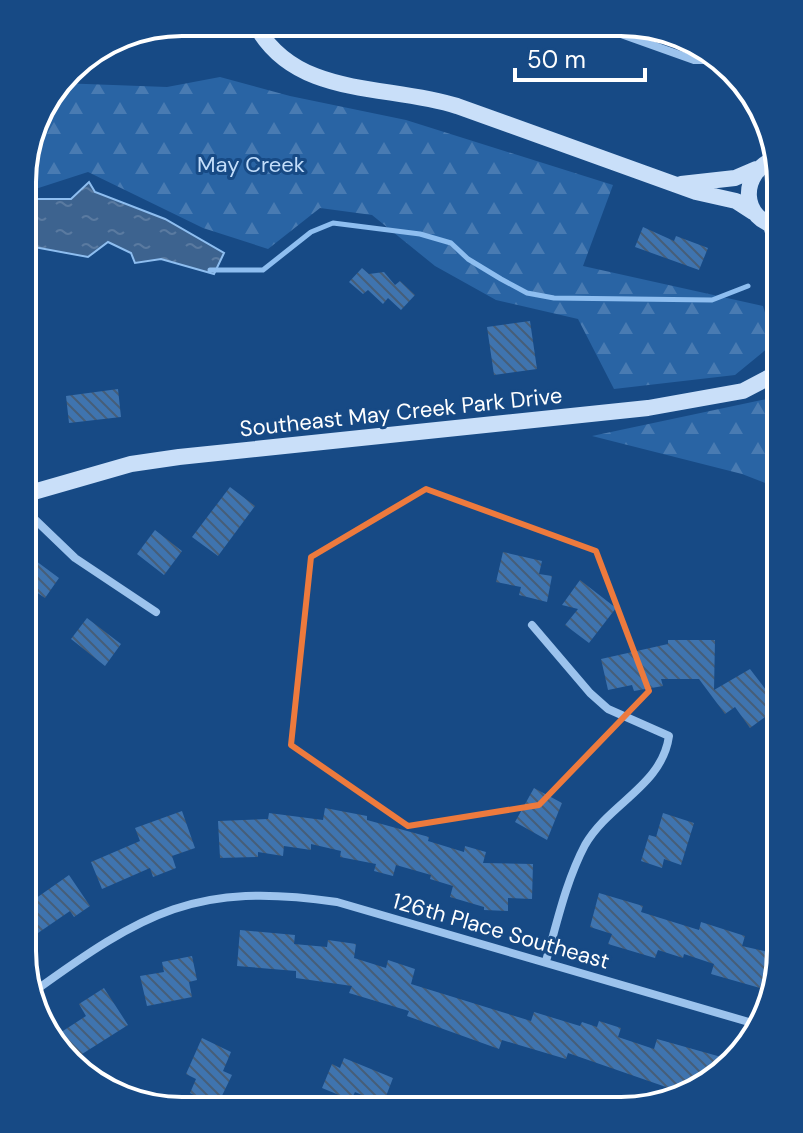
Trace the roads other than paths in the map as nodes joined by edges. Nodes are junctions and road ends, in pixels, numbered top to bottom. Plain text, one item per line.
1 (263, 36) edge
2 (628, 36) edge
3 (700, 60) edge
4 (766, 163) edge
5 (756, 169) junction
6 (676, 184) junction
7 (753, 212) junction
8 (767, 221) edge
9 (767, 378) edge
10 (36, 491) edge
11 (36, 520) edge
12 (156, 612) dead end
13 (532, 625) dead end
14 (546, 961) junction
15 (41, 987) edge
16 (748, 1022) edge

1 - 6 street
2 - 3 street
4 - 5 street
5 - 6 street
5 - 7 street
6 - 7 street
7 - 8 street
9 - 10 street, Southeast May Creek Park Drive
11 - 12 street
13 - 14 street
14 - 15 street, 126th Place Southeast
14 - 16 street, 126th Place Southeast

